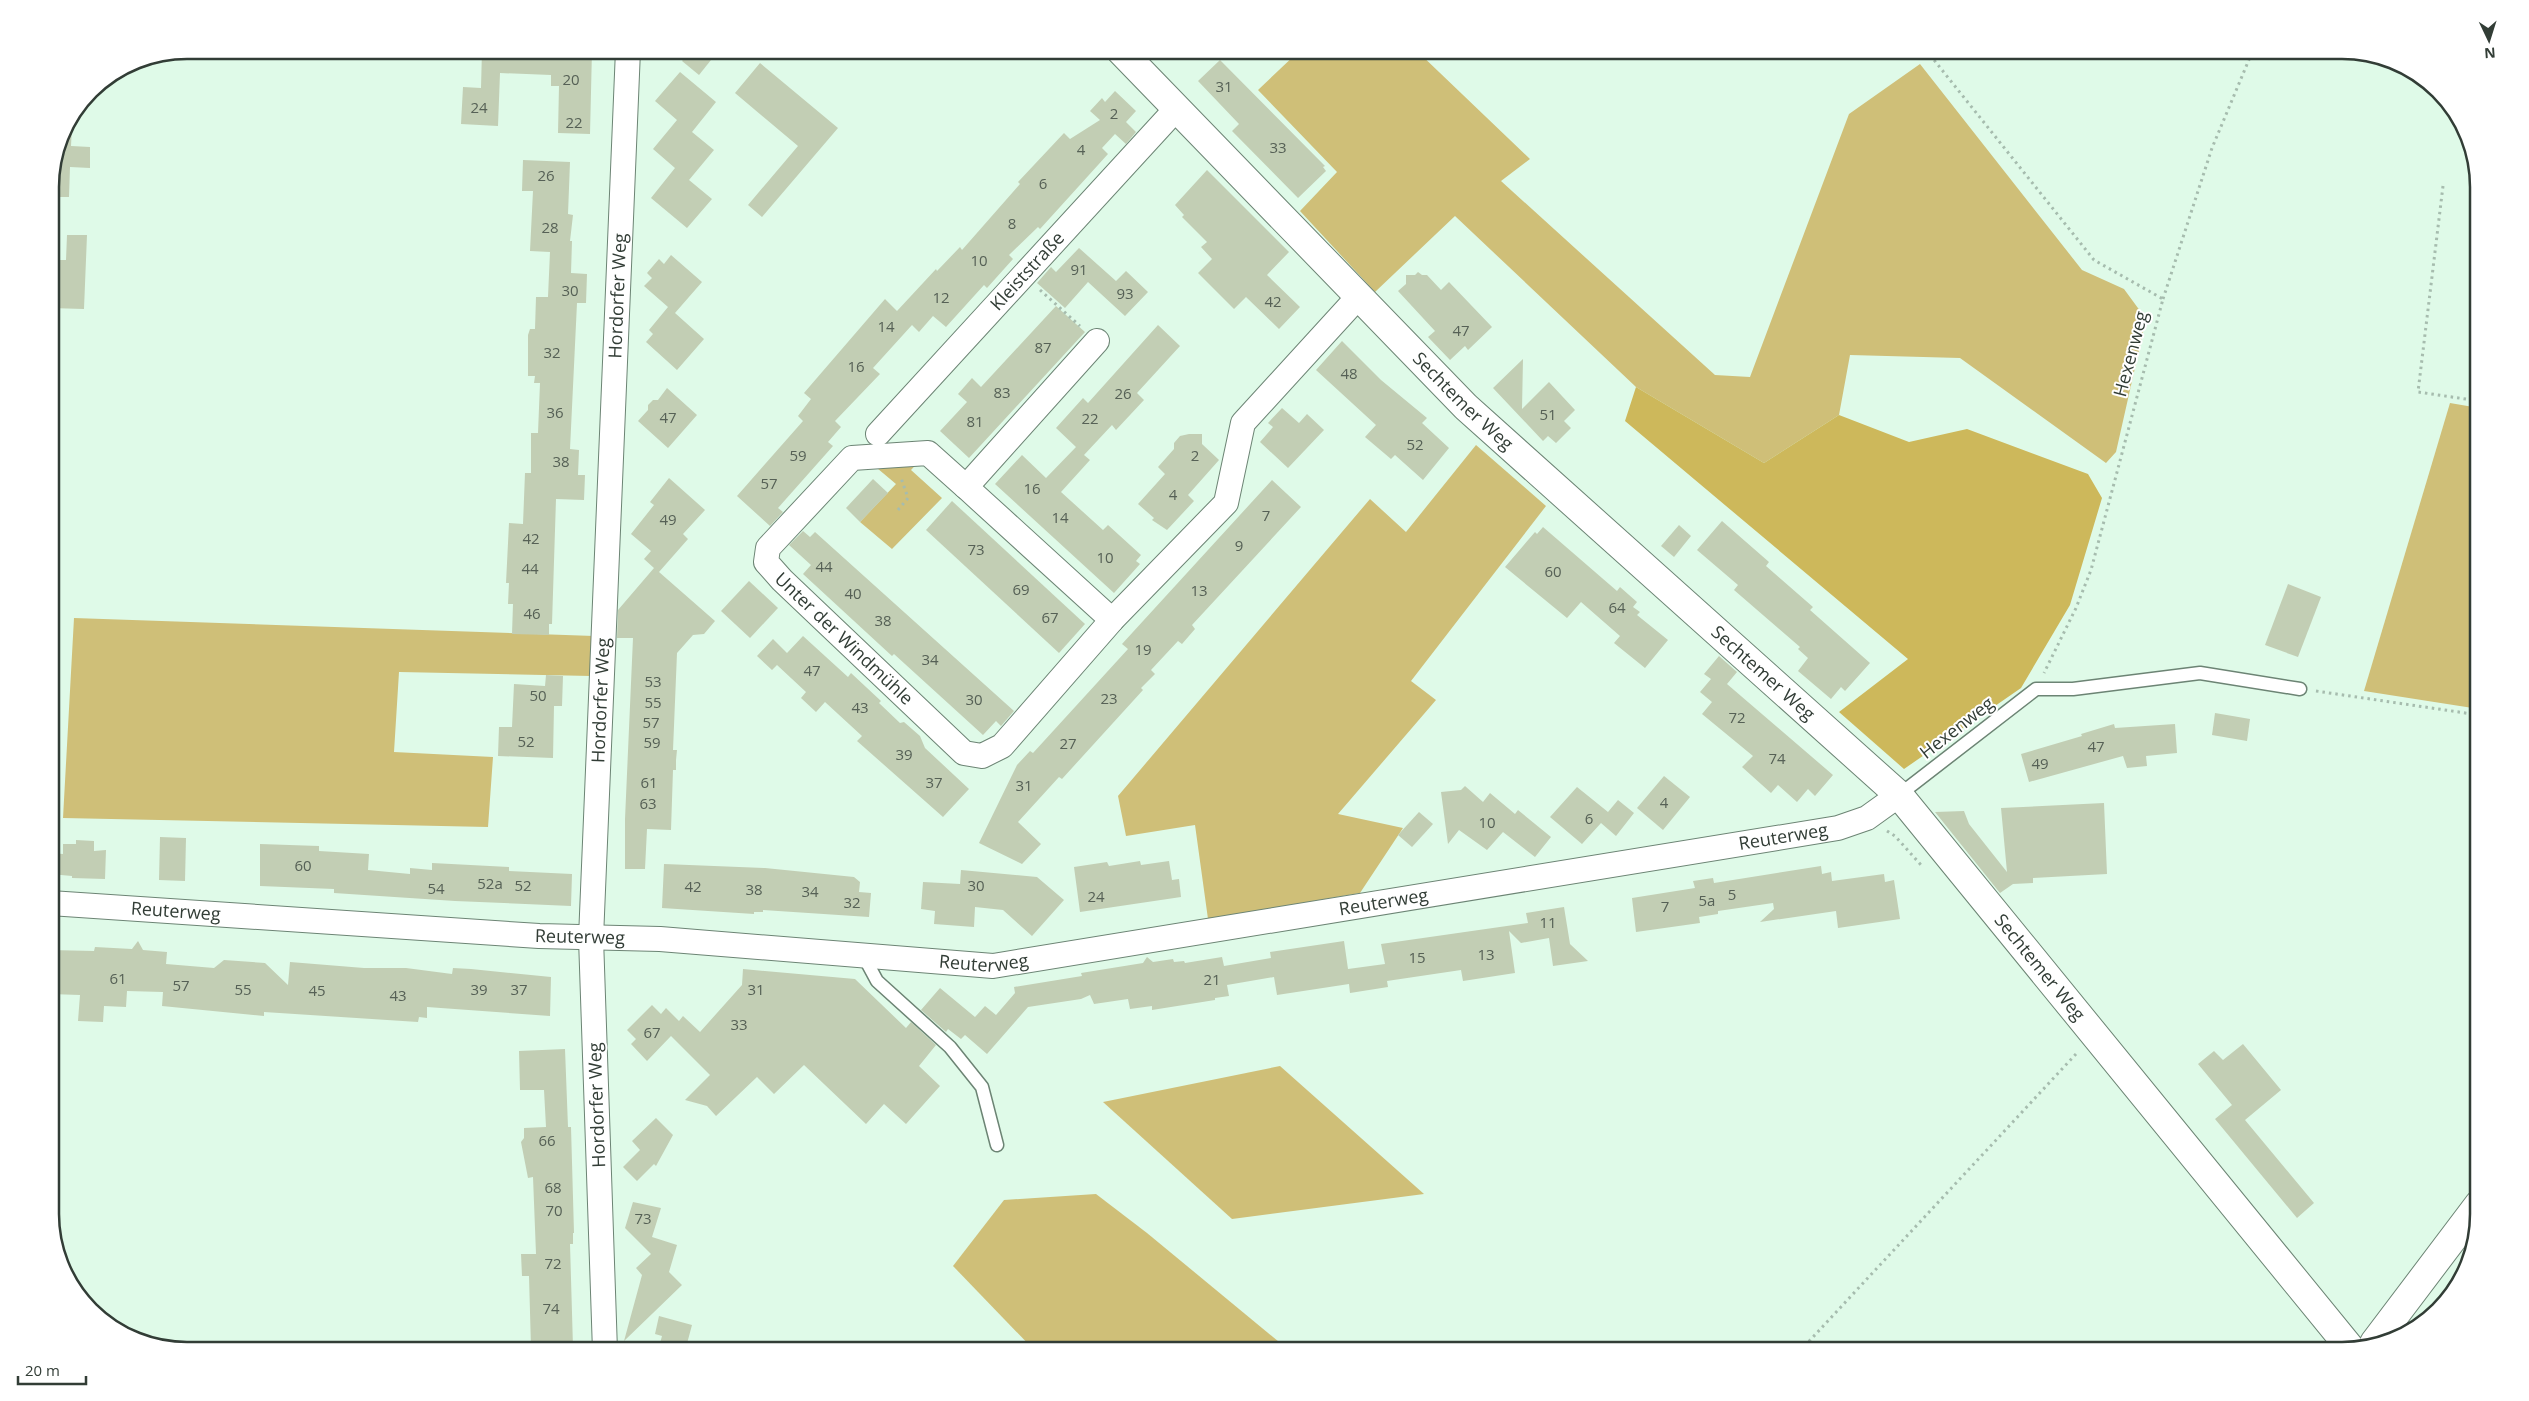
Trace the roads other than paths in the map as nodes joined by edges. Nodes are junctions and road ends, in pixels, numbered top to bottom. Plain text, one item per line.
1 (628, 59) edge
2 (1129, 59) edge
3 (1177, 108) junction
4 (1359, 296) junction
5 (1097, 341) dead end
6 (878, 434) dead end
7 (966, 487) junction
8 (1112, 620) junction
9 (2300, 689) road end
10 (1900, 795) junction
11 (59, 904) edge
12 (591, 938) junction
13 (863, 955) junction
14 (996, 1145) dead end
15 (2470, 1216) edge
16 (2378, 1337) edge
17 (605, 1342) edge
18 (2346, 1342) edge

1 - 12 street, Hordorfer Weg
2 - 3 street, Sechtemer Weg
3 - 4 street, Sechtemer Weg
3 - 6 street, Kleiststraße
4 - 8 street, Unter der Windmühle
4 - 10 street, Sechtemer Weg
5 - 7 street
7 - 8 street, Unter der Windmühle
7 - 8 street, Unter der Windmühle
9 - 10 lane, Hexenweg
10 - 13 street, Reuterweg
10 - 18 street, Sechtemer Weg
11 - 12 street, Reuterweg
12 - 13 street, Reuterweg
12 - 17 street, Hordorfer Weg
13 - 14 lane
15 - 16 street

